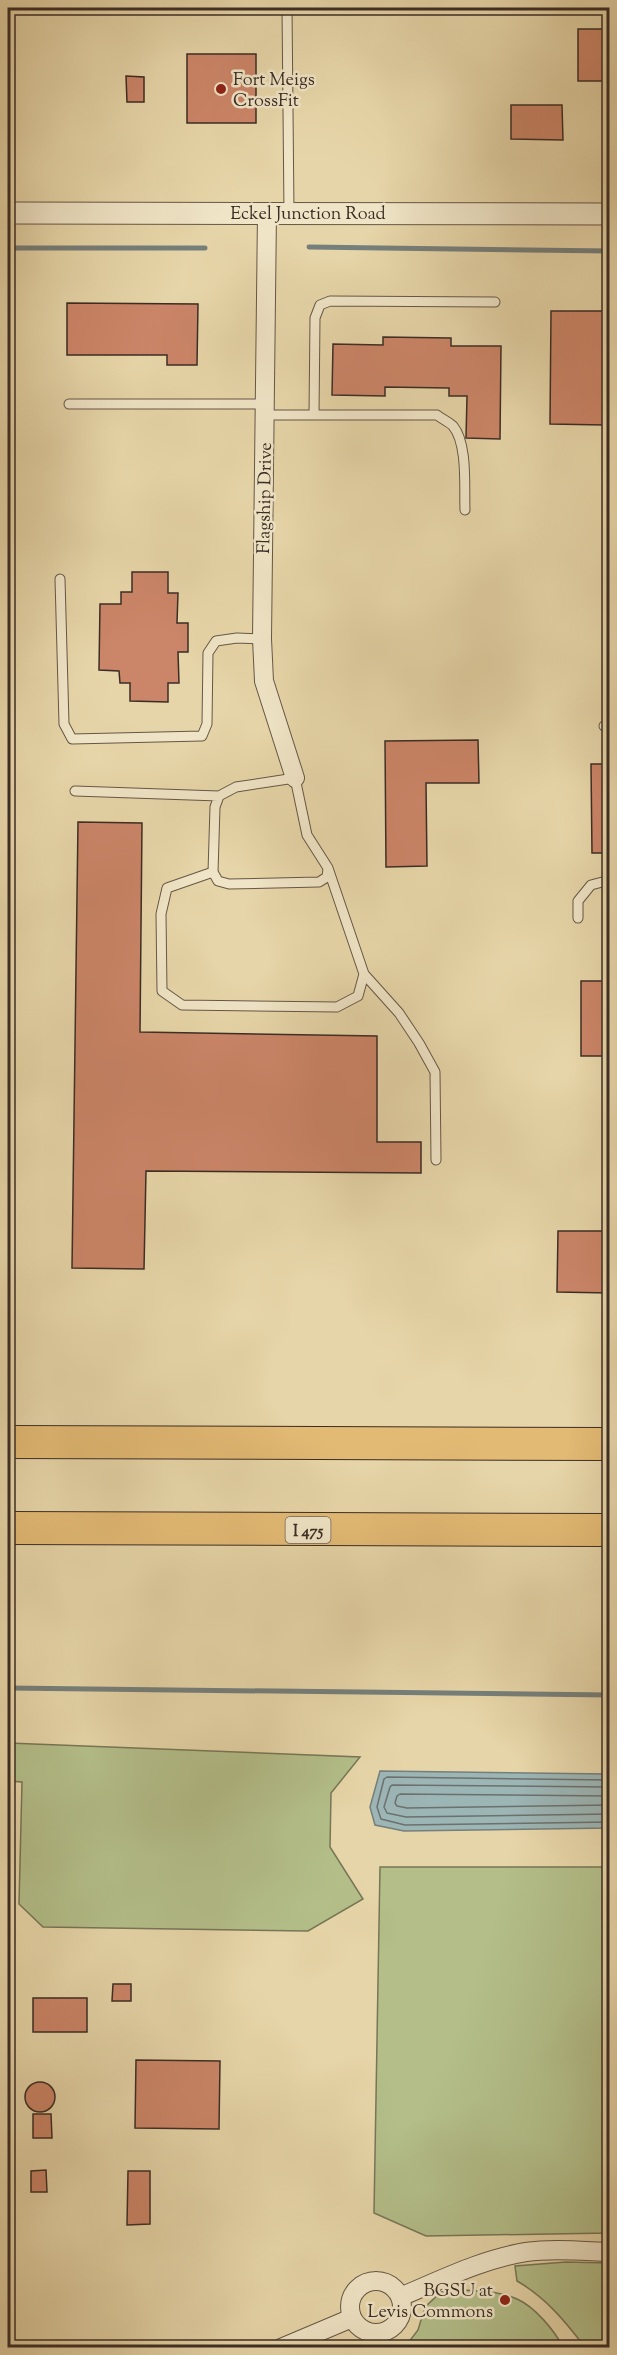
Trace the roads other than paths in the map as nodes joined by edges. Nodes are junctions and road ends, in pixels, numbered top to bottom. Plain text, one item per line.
1 (287, 8) edge
2 (8, 213) edge
3 (267, 213) junction
4 (290, 213) junction
5 (609, 214) edge
6 (495, 302) dead end
7 (69, 405) dead end
8 (265, 410) junction
9 (314, 415) junction
10 (465, 510) dead end
11 (60, 579) dead end
12 (262, 639) junction
13 (294, 778) junction
14 (75, 791) dead end
15 (219, 796) junction
16 (328, 868) junction
17 (213, 872) junction
18 (609, 880) edge
19 (578, 918) dead end
20 (364, 974) junction
21 (436, 1160) dead end
22 (609, 1426) edge
23 (8, 1442) edge
24 (224, 1442) junction
25 (609, 1444) edge
26 (8, 1528) edge
27 (609, 1530) edge
28 (609, 2252) edge
29 (400, 2297) junction
30 (352, 2318) junction
31 (375, 2340) edge
32 (281, 2348) edge

1 - 4 lane
2 - 3 street, Eckel Junction Road
3 - 4 street, Eckel Junction Road
3 - 8 street, Flagship Drive
4 - 5 street, Eckel Junction Road
6 - 9 lane
7 - 8 lane
8 - 9 lane
8 - 12 street, Flagship Drive
9 - 10 lane
11 - 12 lane
12 - 13 street, Flagship Drive
13 - 15 lane
13 - 16 lane
14 - 15 lane
15 - 17 lane
16 - 17 lane
16 - 20 lane
17 - 20 lane
18 - 19 lane
20 - 21 lane
22 - 24 highway
23 - 24 highway
24 - 25 highway
26 - 27 highway, I 475
28 - 29 street
29 - 30 street
29 - 31 street
30 - 31 street
30 - 32 street

